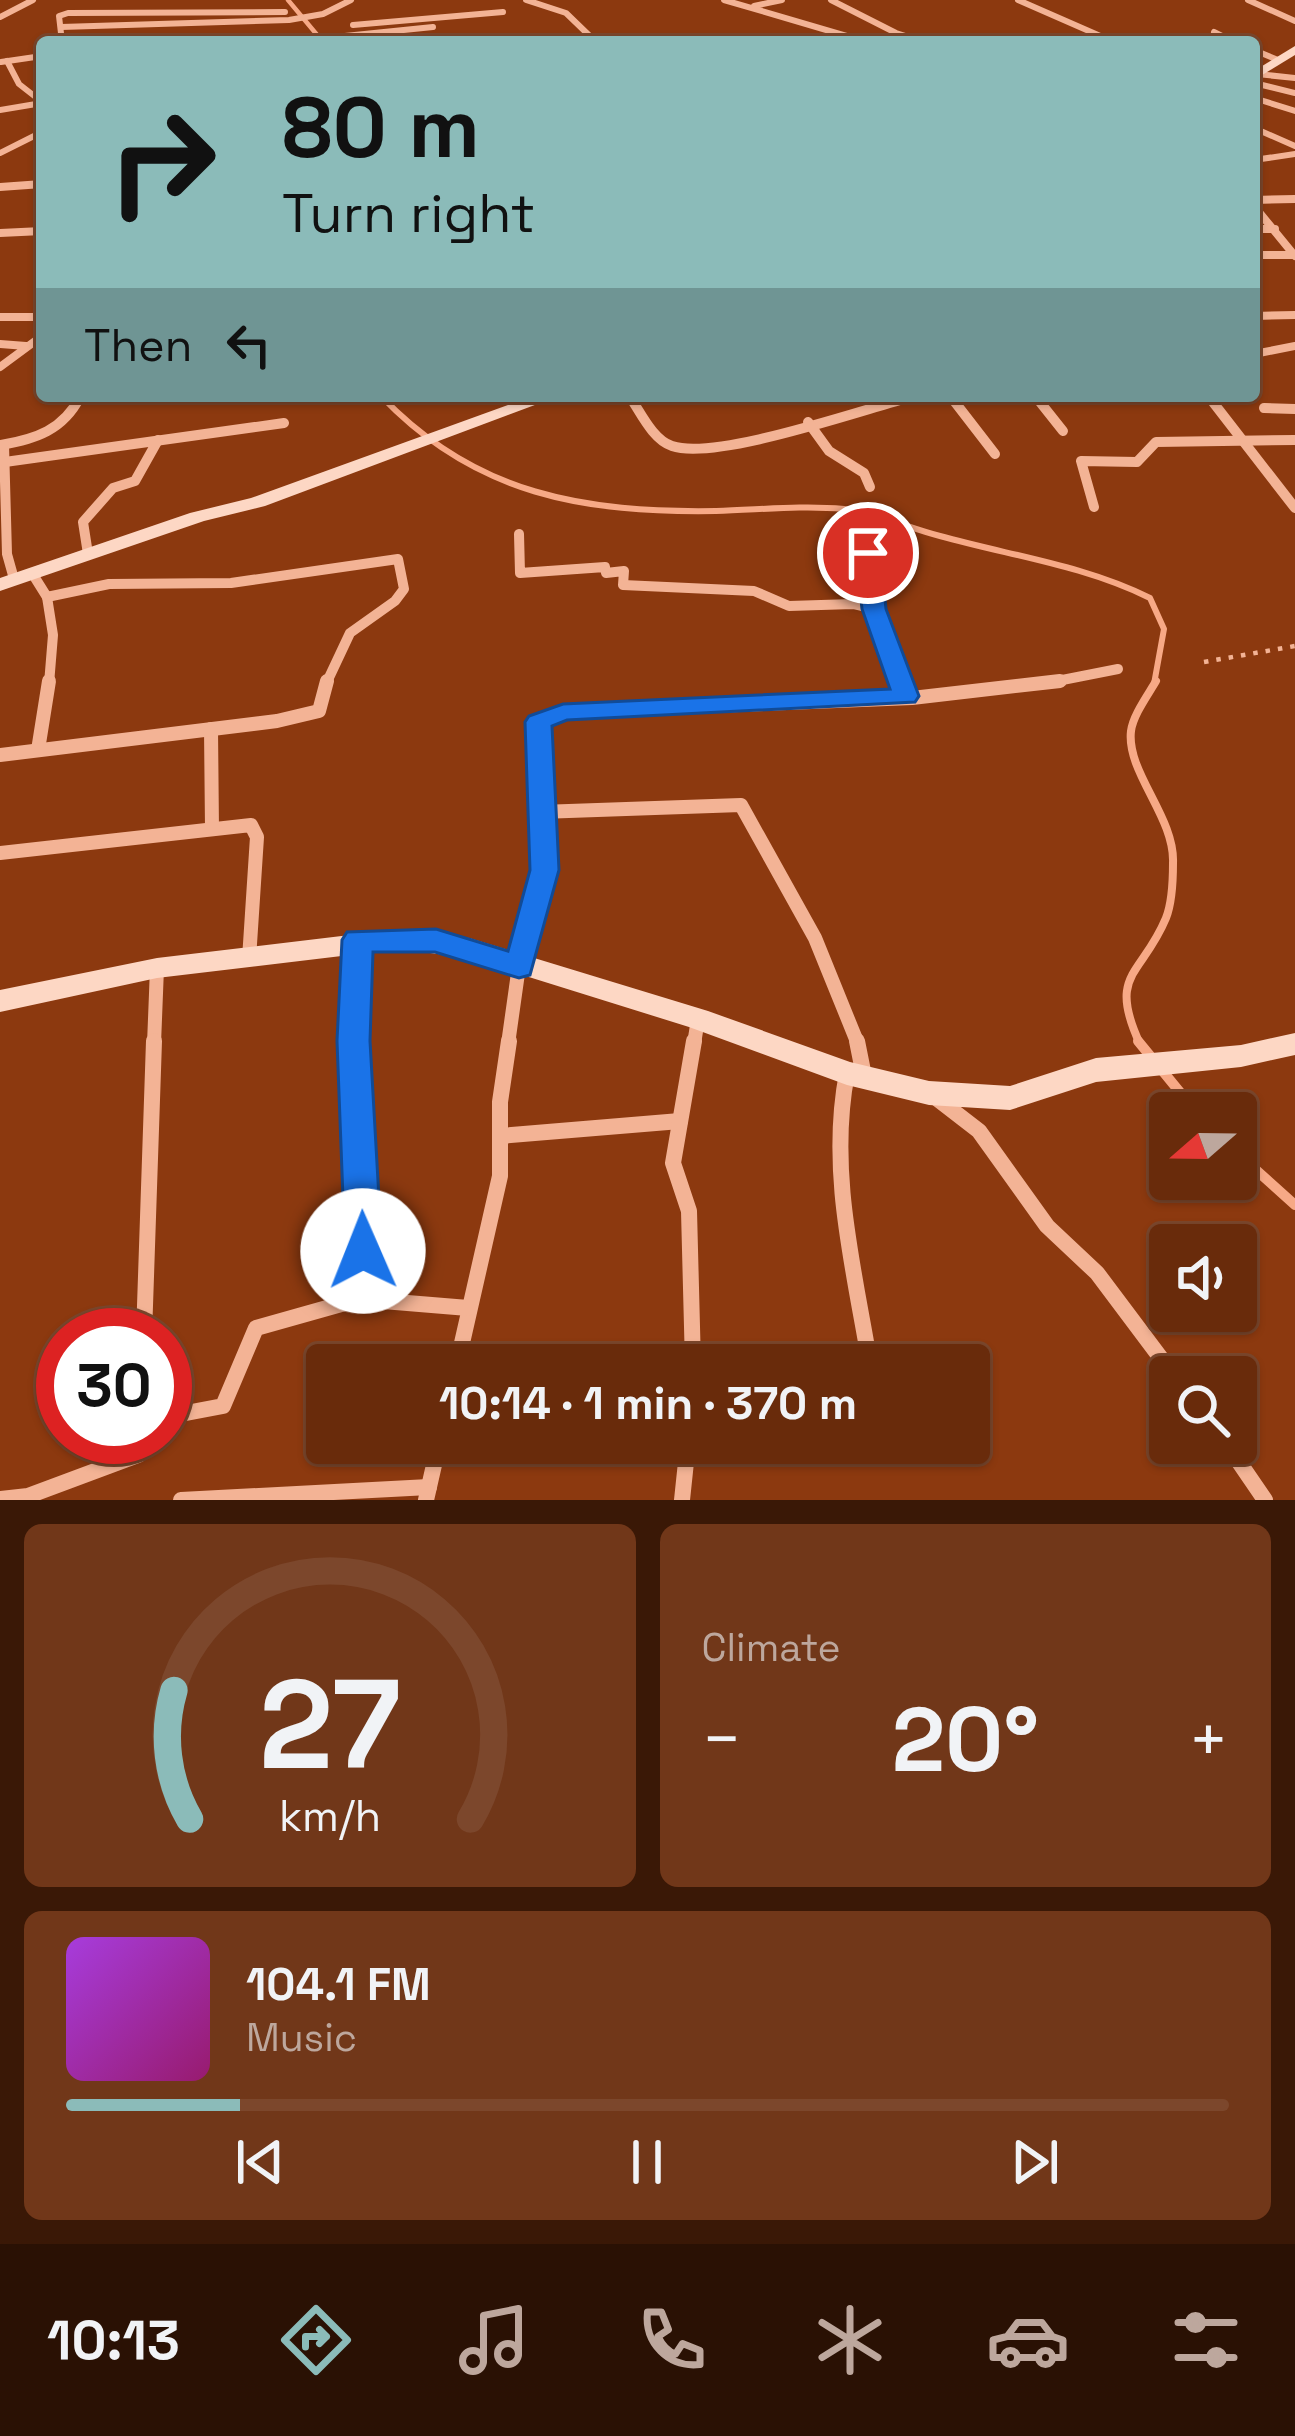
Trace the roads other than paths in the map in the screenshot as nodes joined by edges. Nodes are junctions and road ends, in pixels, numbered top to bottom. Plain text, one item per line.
1 (33, 0) edge
2 (351, 0) edge
3 (526, 0) edge
4 (724, 0) edge
5 (782, 0) edge
6 (831, 0) edge
7 (1018, 0) edge
8 (1247, 0) edge
9 (753, 7) junction
10 (503, 12) dead end
11 (0, 16) edge
12 (287, 16) junction
13 (423, 20) junction
14 (1295, 21) edge
15 (353, 26) dead end
16 (61, 27) junction
17 (433, 27) junction
18 (1214, 32) dead end
19 (62, 36) edge
20 (345, 36) edge
21 (439, 36) edge
22 (590, 36) edge
23 (847, 36) edge
24 (906, 36) edge
25 (1100, 36) edge
26 (1222, 36) edge
27 (1295, 50) edge
28 (1260, 52) edge
29 (36, 57) edge
30 (1278, 60) junction
31 (3, 61) edge
32 (1260, 71) edge
33 (1260, 74) edge
34 (1260, 76) edge
35 (1295, 78) edge
36 (1295, 93) edge
37 (36, 97) edge
38 (1260, 100) edge
39 (36, 103) edge
40 (0, 110) edge
41 (1295, 111) edge
42 (1260, 131) edge
43 (36, 135) edge
44 (1295, 150) edge
45 (0, 153) edge
46 (1260, 159) edge
47 (36, 184) edge
48 (0, 187) edge
49 (1295, 199) edge
50 (1260, 202) edge
51 (1260, 210) edge
52 (1275, 229) junction
53 (1260, 230) edge
54 (36, 231) edge
55 (0, 233) edge
56 (1260, 255) edge
57 (1295, 255) edge
58 (1295, 315) edge
59 (1260, 316) edge
60 (0, 317) edge
61 (36, 317) edge
62 (36, 340) edge
63 (0, 344) edge
64 (26, 346) junction
65 (1295, 346) edge
66 (1260, 353) edge
67 (0, 367) edge
68 (76, 402) edge
69 (520, 402) edge
70 (633, 402) edge
71 (891, 402) edge
72 (955, 402) edge
73 (1040, 402) edge
74 (1212, 402) edge
75 (1264, 409) dead end
76 (1295, 409) edge
77 (808, 422) junction
78 (284, 423) dead end
79 (1063, 431) dead end
80 (158, 440) junction
81 (1295, 440) edge
82 (1240, 443) junction
83 (2, 445) edge
84 (995, 454) dead end
85 (5, 462) junction
86 (870, 487) dead end
87 (1094, 507) dead end
88 (1295, 508) edge
89 (518, 534) dead end
90 (868, 553) dead end
91 (88, 554) junction
92 (15, 579) edge
93 (47, 597) junction
94 (874, 609) junction
95 (1118, 669) dead end
96 (905, 696) junction
97 (211, 729) junction
98 (38, 750) junction
99 (0, 755) edge
100 (540, 812) junction
101 (212, 829) junction
102 (0, 854) edge
103 (358, 940) junction
104 (249, 960) junction
105 (519, 966) junction
106 (157, 968) junction
107 (0, 1000) edge
108 (698, 1019) junction
109 (1295, 1044) edge
110 (856, 1075) junction
111 (929, 1093) junction
112 (680, 1121) junction
113 (500, 1136) junction
114 (359, 1299) junction
115 (145, 1308) edge
116 (469, 1308) junction
117 (461, 1344) edge
118 (691, 1344) edge
119 (867, 1344) edge
120 (1159, 1356) edge
121 (192, 1412) edge
122 (114, 1464) edge
123 (434, 1464) edge
124 (686, 1464) edge
125 (1240, 1464) edge
126 (428, 1494) edge
127 (0, 1499) edge
128 (181, 1500) edge
129 (682, 1500) edge
130 (1265, 1500) edge

1 - 11 street
2 - 12 street
3 - 22 street
4 - 9 street
5 - 9 street
6 - 24 street
7 - 25 street
8 - 14 street
9 - 23 street
10 - 13 street
12 - 16 street
12 - 16 street
13 - 15 street
13 - 17 street
16 - 19 street
17 - 20 street
17 - 21 street
18 - 26 street
27 - 30 street
28 - 30 street
29 - 31 street
30 - 32 street
31 - 37 street
33 - 35 street
34 - 36 street
38 - 41 street
39 - 40 street
42 - 44 street
43 - 45 street
44 - 46 street
47 - 48 street
49 - 50 street
51 - 52 street
52 - 53 street
52 - 57 street
54 - 55 street
56 - 57 street
58 - 59 street
60 - 61 street
62 - 64 street
63 - 64 street
64 - 67 street
65 - 66 street
68 - 83 street
69 - 91 street
70 - 77 street
71 - 77 street
72 - 84 street
73 - 79 street
74 - 82 street
75 - 76 street
77 - 86 street
78 - 80 street
80 - 85 street
80 - 91 street
81 - 82 street
82 - 87 street
82 - 88 street
83 - 85 street
85 - 92 street
89 - 94 street
90 - 94 street
91 - 92 street
92 - 93 street
93 - 97 street
93 - 98 street
94 - 96 street
95 - 96 street
96 - 100 street
97 - 98 street
97 - 101 street
98 - 99 street
100 - 105 street
100 - 110 street
101 - 102 street
101 - 104 street
103 - 104 street
103 - 105 street
103 - 114 street
104 - 106 street
105 - 108 street
105 - 113 street
106 - 107 street
106 - 115 street
108 - 110 street
108 - 112 street
109 - 111 street
110 - 111 street
110 - 119 street
111 - 120 street
112 - 113 street
112 - 118 street
113 - 116 street
114 - 116 street
114 - 121 street
116 - 117 street
122 - 127 street
123 - 126 street
124 - 129 street
125 - 130 street
126 - 128 street

